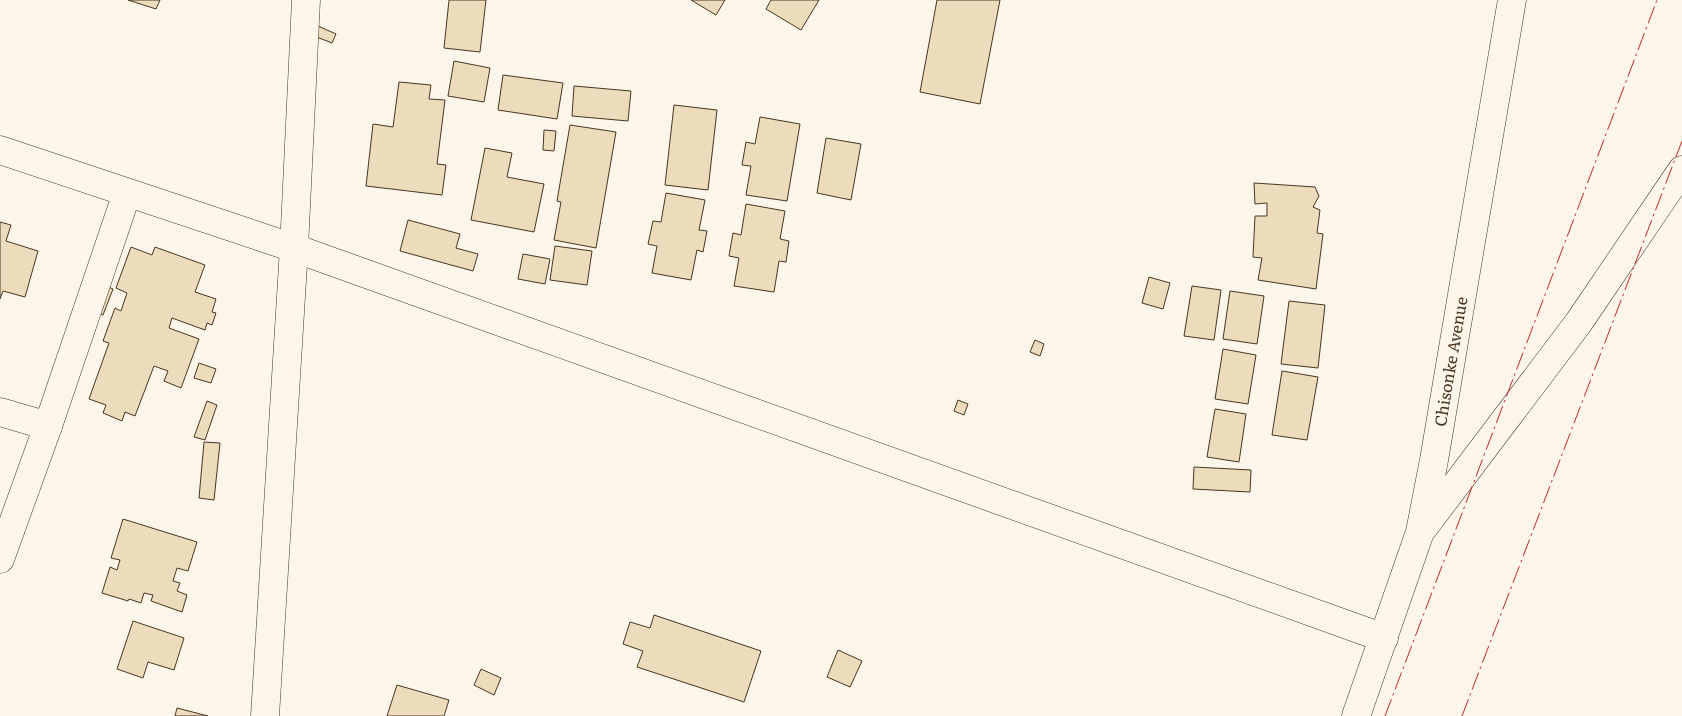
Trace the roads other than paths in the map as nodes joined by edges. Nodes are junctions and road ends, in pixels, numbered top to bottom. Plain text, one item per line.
1 (306, 0) edge
2 (1512, 0) edge
3 (0, 150) edge
4 (1682, 170) edge
5 (127, 193) junction
6 (294, 248) junction
7 (0, 412) edge
8 (48, 426) junction
9 (1420, 532) junction
10 (0, 559) edge
11 (1384, 638) junction
12 (266, 716) edge
13 (1356, 716) edge

1 - 6 street
2 - 9 street, Chisonke Avenue
3 - 5 street
4 - 9 street
5 - 6 street
5 - 8 street
6 - 11 street
6 - 12 street
7 - 8 street
8 - 10 street
9 - 11 street, Chisonke Avenue
11 - 13 street, Chisonke Avenue

